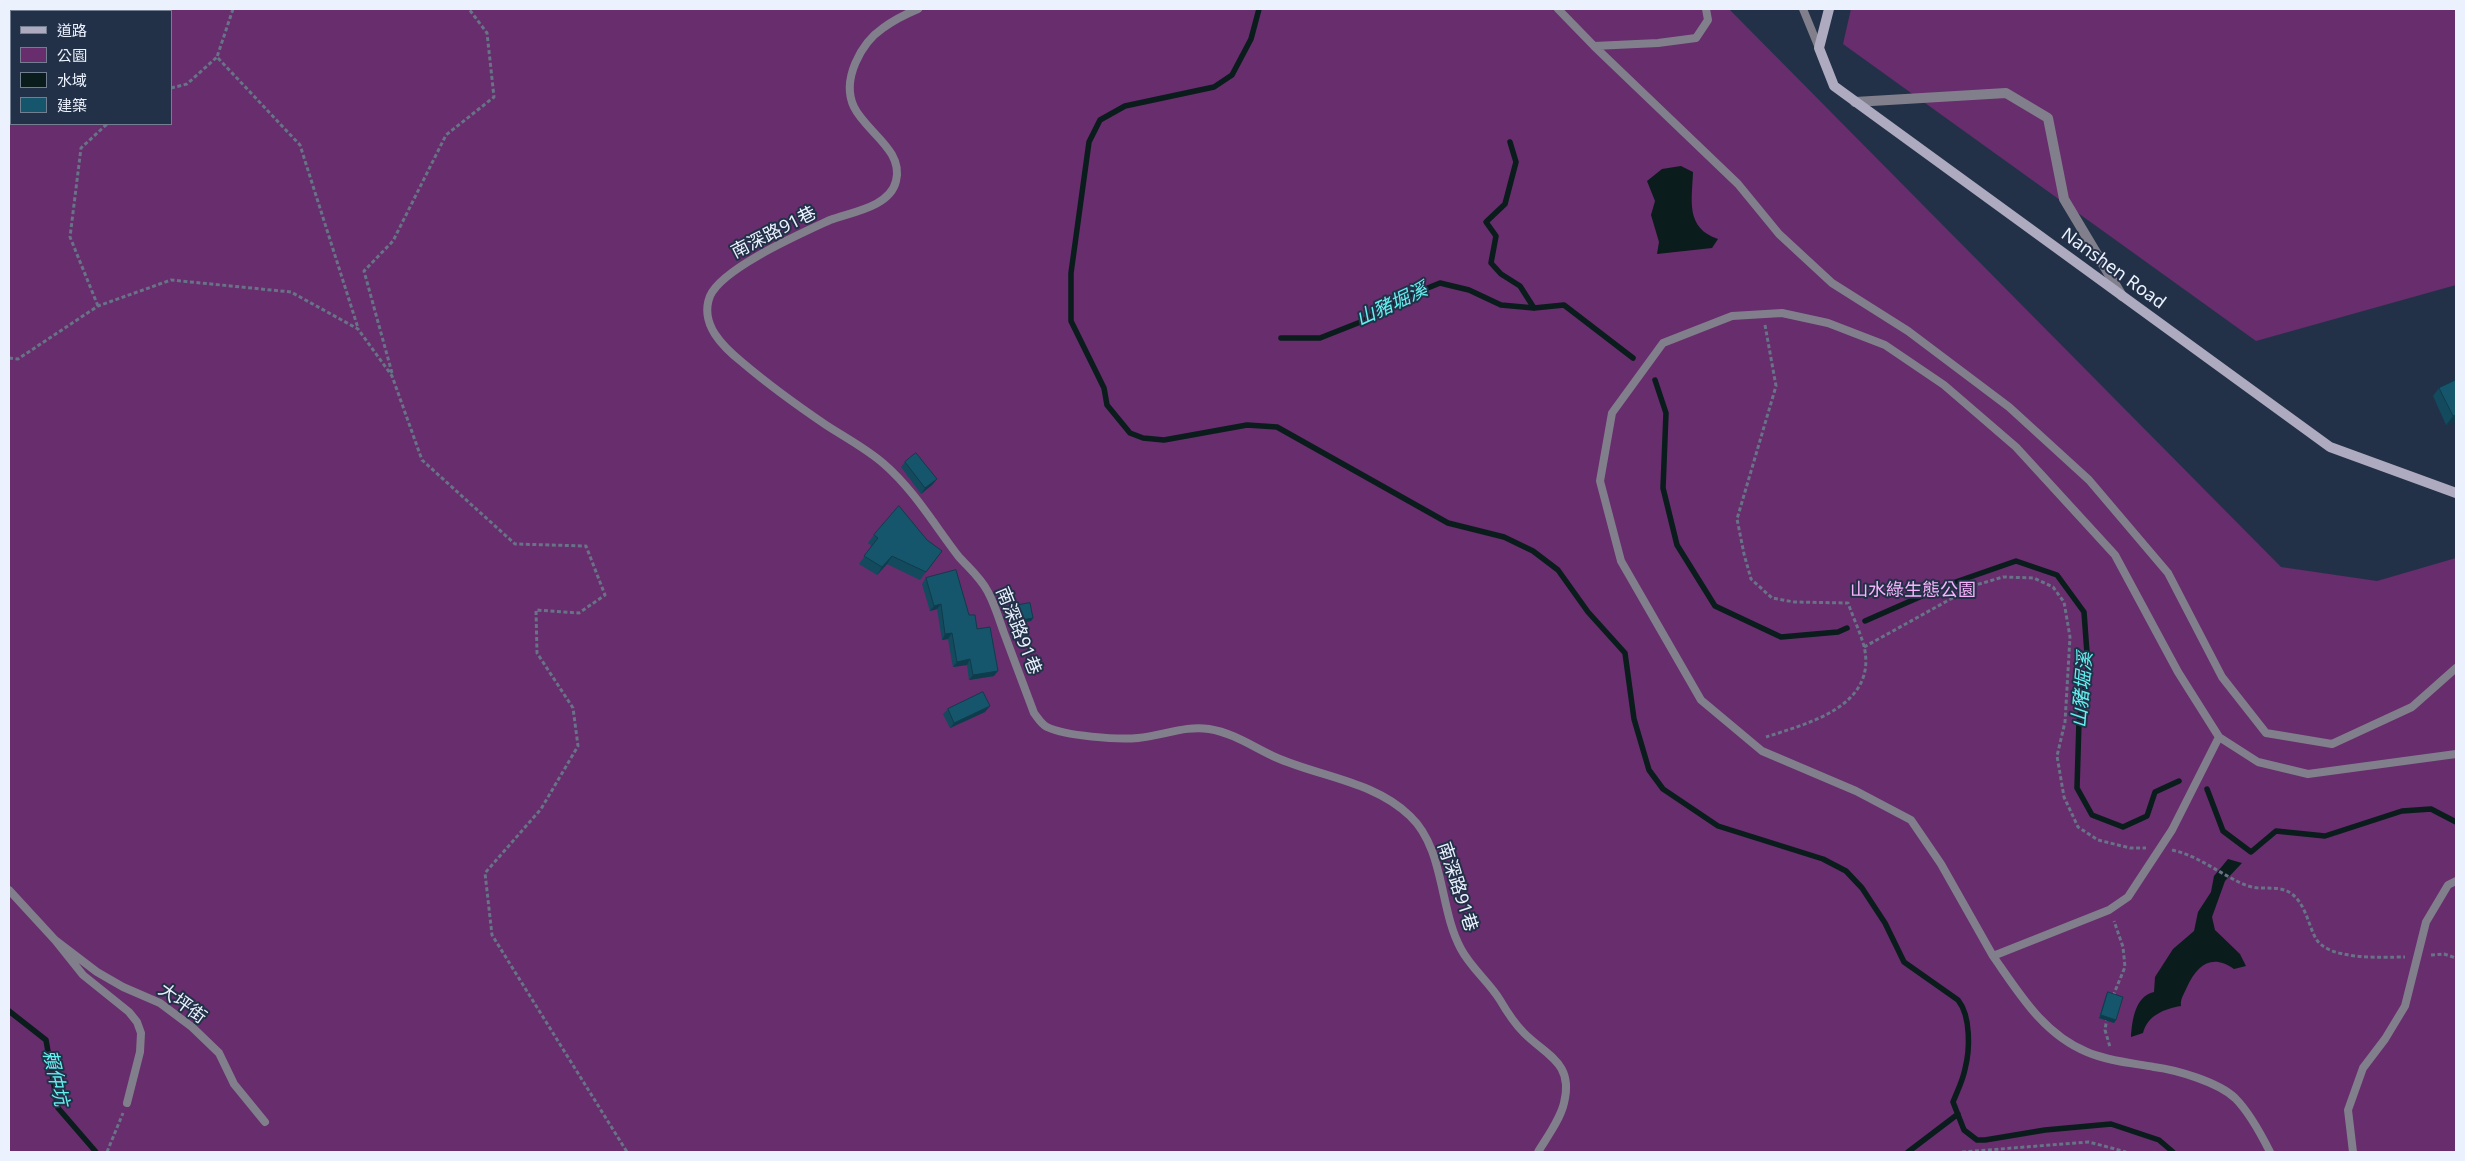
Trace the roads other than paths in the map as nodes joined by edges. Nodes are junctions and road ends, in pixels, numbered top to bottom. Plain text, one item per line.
1 (918, 9) edge
2 (1558, 9) edge
3 (1706, 9) edge
4 (1803, 9) edge
5 (1829, 9) edge
6 (1594, 46) junction
7 (1819, 48) junction
8 (1855, 102) junction
9 (2122, 296) junction
10 (2456, 493) edge
11 (2456, 668) edge
12 (2219, 738) junction
13 (2456, 754) edge
14 (2456, 881) edge
15 (9, 890) edge
16 (55, 940) junction
17 (1993, 956) junction
18 (127, 1103) road end
19 (265, 1122) dead end
20 (1538, 1152) edge
21 (2270, 1152) edge
22 (2353, 1152) edge

1 - 20 lane, 南深路91巷
2 - 6 lane
3 - 6 lane
4 - 7 lane
5 - 7 main road
6 - 11 lane
7 - 8 main road, Nanshen Road
8 - 9 main road, Nanshen Road
8 - 9 street
9 - 10 main road, Nanshen Road
12 - 13 lane
12 - 17 lane
12 - 17 lane
14 - 22 lane
15 - 16 lane, 大坪街
16 - 18 lane, 大坪街
16 - 19 lane, 大坪街
17 - 21 lane

